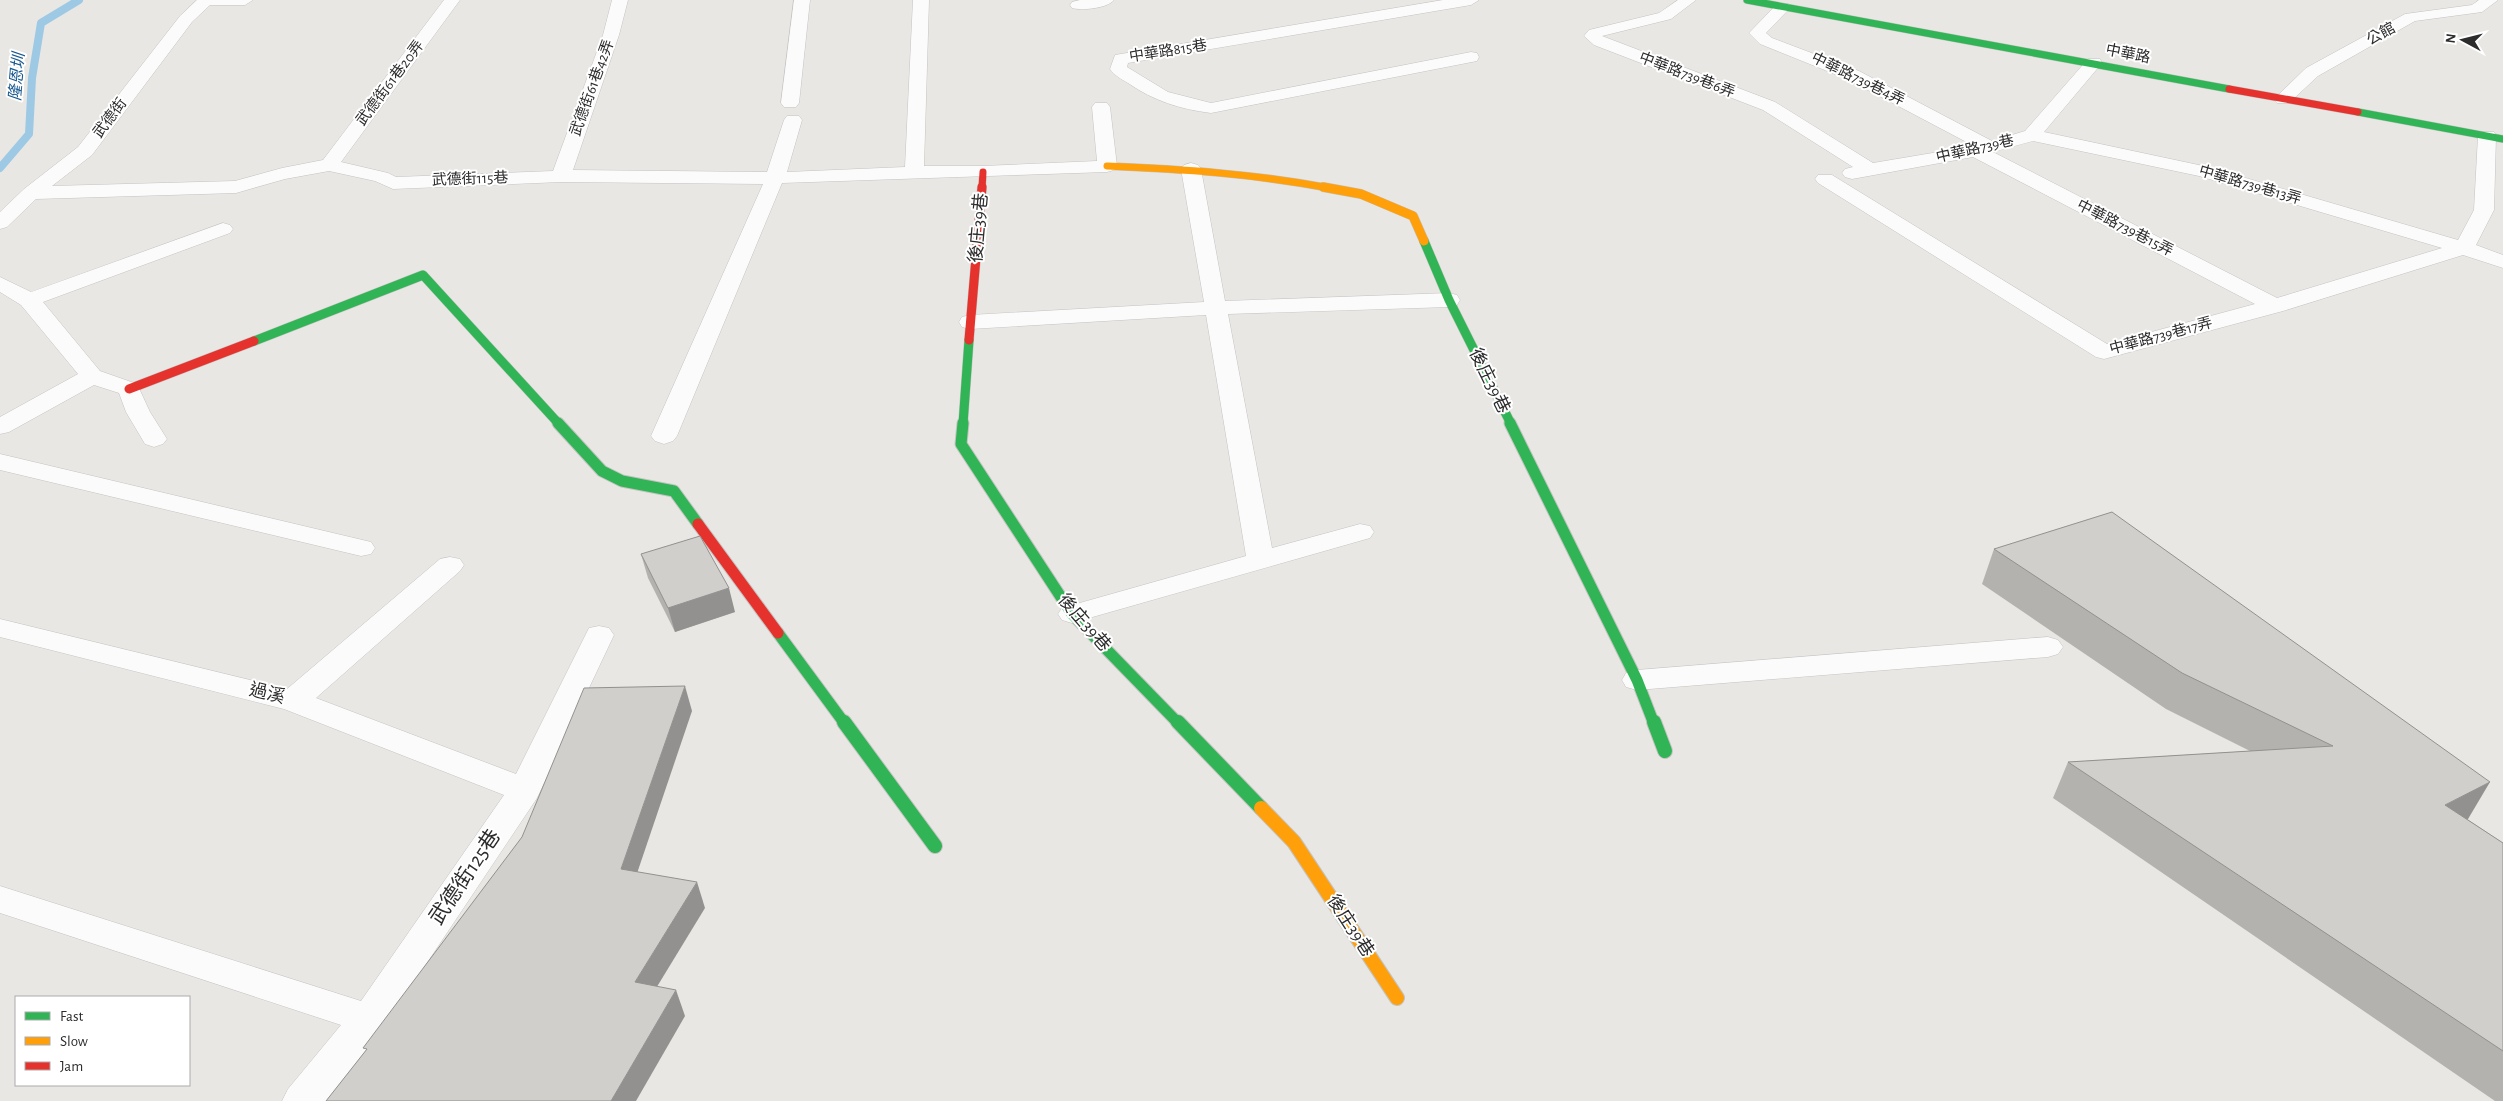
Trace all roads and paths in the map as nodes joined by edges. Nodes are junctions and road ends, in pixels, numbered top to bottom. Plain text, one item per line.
1 (206, 0) edge
2 (246, 0) edge
3 (452, 0) edge
4 (620, 0) edge
5 (802, 0) edge
6 (921, 0) edge
7 (1106, 0) edge
8 (1471, 0) edge
9 (1688, 0) edge
10 (2490, 0) edge
11 (1767, 2) edge
12 (1078, 5) dead end
13 (1471, 57) dead end
14 (2094, 63) junction
15 (2283, 99) junction
16 (1101, 108) dead end
17 (2032, 136) junction
18 (2495, 138) edge
19 (1983, 149) junction
20 (329, 166) junction
21 (1107, 166) junction
22 (1191, 169) junction
23 (1869, 169) junction
24 (914, 172) junction
25 (983, 172) junction
26 (561, 176) junction
27 (775, 178) junction
28 (1825, 179) joint
29 (31, 193) junction
30 (2493, 212) edge
31 (0, 223) edge
32 (223, 229) dead end
33 (2464, 248) junction
34 (2503, 262) edge
35 (0, 283) edge
36 (28, 300) junction
37 (1449, 300) junction
38 (2275, 306) junction
39 (1217, 308) junction
40 (970, 322) junction
41 (92, 376) junction
42 (130, 389) junction
43 (0, 427) edge
44 (664, 436) dead end
45 (154, 439) dead end
46 (0, 462) edge
47 (1360, 532) dead end
48 (361, 548) dead end
49 (1260, 559) junction
50 (450, 566) dead end
51 (1072, 614) junction
52 (0, 628) edge
53 (599, 635) dead end
54 (2048, 648) dead end
55 (1637, 680) junction
56 (293, 701) junction
57 (1665, 751) dead end
58 (525, 790) junction
59 (935, 846) dead end
60 (0, 899) edge
61 (1397, 998) dead end
62 (369, 1019) junction
63 (302, 1101) edge

1 - 2 street
1 - 29 street, 武德街
3 - 20 street, 武德街61巷20弄
4 - 26 street, 武德街61巷42弄
5 - 27 street
6 - 24 street
7 - 12 street
8 - 13 street, 中華路815巷
9 - 23 street, 中華路739巷6弄
10 - 15 street, 公館
11 - 14 street, 中華路
11 - 19 street, 中華路739巷4弄
14 - 15 street, 中華路
14 - 17 street, 中華路739巷
15 - 18 street, 中華路
16 - 21 street
17 - 19 street, 中華路739巷
17 - 33 street, 中華路739巷13弄
18 - 30 street
19 - 23 street, 中華路739巷
19 - 38 street, 中華路739巷15弄
20 - 26 street, 武德街115巷
20 - 29 street, 武德街115巷
21 - 22 street, 後庄39巷
21 - 25 street, 後庄39巷
22 - 37 street, 後庄39巷
22 - 39 street
23 - 28 street, 中華路739巷
24 - 25 street, 後庄39巷
24 - 27 street, 武德街115巷
25 - 40 street, 後庄39巷
26 - 27 street, 武德街115巷
27 - 44 street
28 - 38 street, 中華路739巷17弄
29 - 31 street, 武德街
30 - 33 street
32 - 36 street
33 - 34 street, 中華路739巷13弄
33 - 38 street, 中華路739巷17弄
35 - 36 street
36 - 41 street
37 - 39 street
37 - 55 street, 後庄39巷
39 - 40 street
39 - 49 street
40 - 51 street, 後庄39巷
41 - 42 street
41 - 43 street
42 - 45 street
42 - 59 street
46 - 48 street
47 - 49 street
49 - 51 street
50 - 56 street
51 - 61 street, 後庄39巷
52 - 56 street, 過溪
53 - 58 street, 武德街125巷
54 - 55 street
55 - 57 street, 後庄39巷
56 - 58 street, 過溪
58 - 62 street, 武德街125巷
60 - 62 street
62 - 63 street, 武德街125巷

